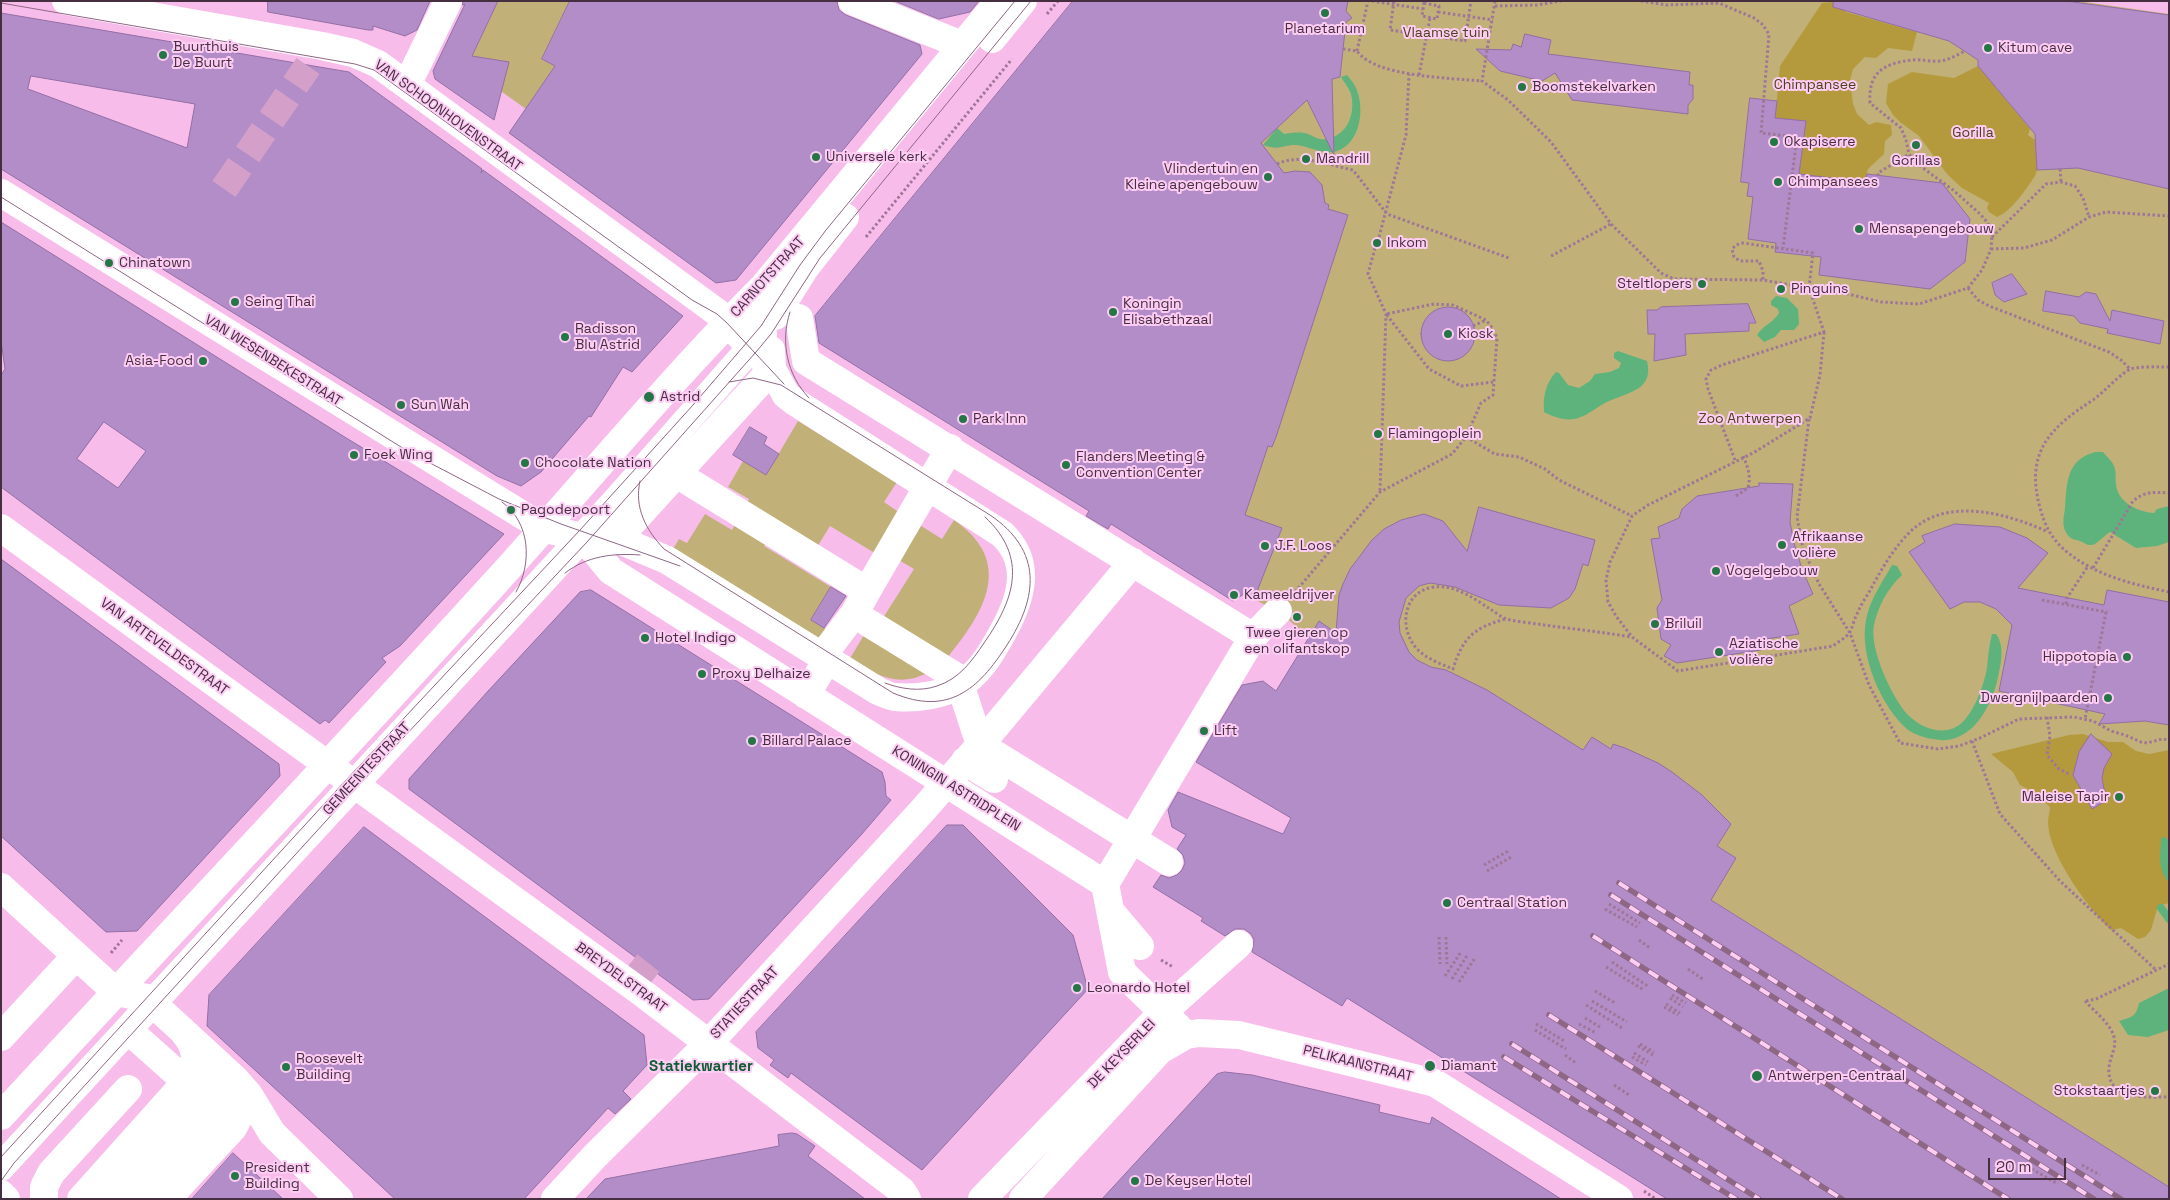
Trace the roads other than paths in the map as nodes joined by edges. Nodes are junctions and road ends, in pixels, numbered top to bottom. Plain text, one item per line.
1 (66, 1) edge
2 (448, 1) edge
3 (852, 1) edge
4 (999, 1) edge
5 (1023, 1) edge
6 (960, 48) junction
7 (407, 85) junction
8 (1, 193) edge
9 (787, 317) junction
10 (728, 322) junction
11 (752, 347) junction
12 (772, 369) junction
13 (950, 448) junction
14 (688, 481) dead end
15 (928, 487) junction
16 (1, 528) edge
17 (545, 529) junction
18 (583, 536) junction
19 (617, 539) junction
20 (1132, 562) junction
21 (860, 603) junction
22 (1278, 611) road end
23 (1253, 637) junction
24 (827, 660) junction
25 (960, 684) junction
26 (806, 695) junction
27 (973, 753) junction
28 (328, 766) junction
29 (994, 779) dead end
30 (353, 784) junction
31 (938, 793) junction
32 (1133, 840) junction
33 (1169, 862) dead end
34 (1105, 884) junction
35 (1, 887) edge
36 (1111, 912) junction
37 (1239, 944) dead end
38 (1140, 946) dead end
39 (76, 956) junction
40 (116, 992) junction
41 (152, 1003) junction
42 (1163, 1012) junction
43 (1186, 1035) junction
44 (1, 1037) edge
45 (709, 1043) junction
46 (180, 1048) junction
47 (122, 1063) dead end
48 (182, 1078) dead end
49 (128, 1090) dead end
50 (1, 1116) edge
51 (27, 1183) edge
52 (1, 1194) edge
53 (6, 1199) edge
54 (80, 1199) edge
55 (109, 1199) edge
56 (138, 1199) edge
57 (167, 1199) edge
58 (338, 1199) edge
59 (556, 1199) edge
60 (907, 1199) edge
61 (982, 1199) edge
62 (1023, 1199) edge
63 (1619, 1199) edge

1 - 7 street, VAN SCHOONHOVENSTRAAT
2 - 7 street
3 - 6 street
4 - 6 street, CARNOTSTRAAT
5 - 9 street, CARNOTSTRAAT
6 - 10 street, CARNOTSTRAAT
7 - 10 street, VAN SCHOONHOVENSTRAAT
8 - 17 street, VAN WESENBEKESTRAAT
9 - 10 street, CARNOTSTRAAT
9 - 11 street
9 - 12 street
9 - 13 street
10 - 11 street
10 - 17 street
11 - 12 street
11 - 18 street
12 - 15 street
12 - 19 street
13 - 15 street
13 - 20 street
14 - 21 street
15 - 21 street
15 - 25 street
16 - 28 street, VAN ARTEVELDESTRAAT
17 - 18 street
17 - 28 street
18 - 19 street
18 - 26 street, KONINGIN ASTRIDPLEIN
18 - 30 street, GEMEENTESTRAAT
19 - 24 street
20 - 23 street
20 - 27 street
21 - 24 street
21 - 25 street
22 - 23 street
23 - 32 street
24 - 25 street
24 - 26 street
25 - 27 street
26 - 31 street, KONINGIN ASTRIDPLEIN
27 - 29 street
27 - 31 street, STATIESTRAAT
27 - 32 street
28 - 30 street, BREYDELSTRAAT
28 - 40 street
30 - 41 street, GEMEENTESTRAAT
30 - 45 street, BREYDELSTRAAT
31 - 34 street, KONINGIN ASTRIDPLEIN
31 - 45 street, STATIESTRAAT
32 - 33 street
32 - 34 street
34 - 36 street
35 - 39 street
36 - 38 street
36 - 42 street
37 - 42 street
39 - 40 street
39 - 44 street
40 - 41 street
40 - 50 street
41 - 46 street
41 - 51 street, GEMEENTESTRAAT
42 - 43 street, DE KEYSERLEI
42 - 61 street, DE KEYSERLEI
43 - 62 street, DE KEYSERLEI
43 - 63 street, PELIKAANSTRAAT
45 - 59 street, STATIESTRAAT
45 - 60 street, BREYDELSTRAAT
46 - 47 street
46 - 48 street
46 - 54 street
46 - 55 street
46 - 56 street
46 - 57 street
46 - 58 street
49 - 51 street
52 - 53 street

